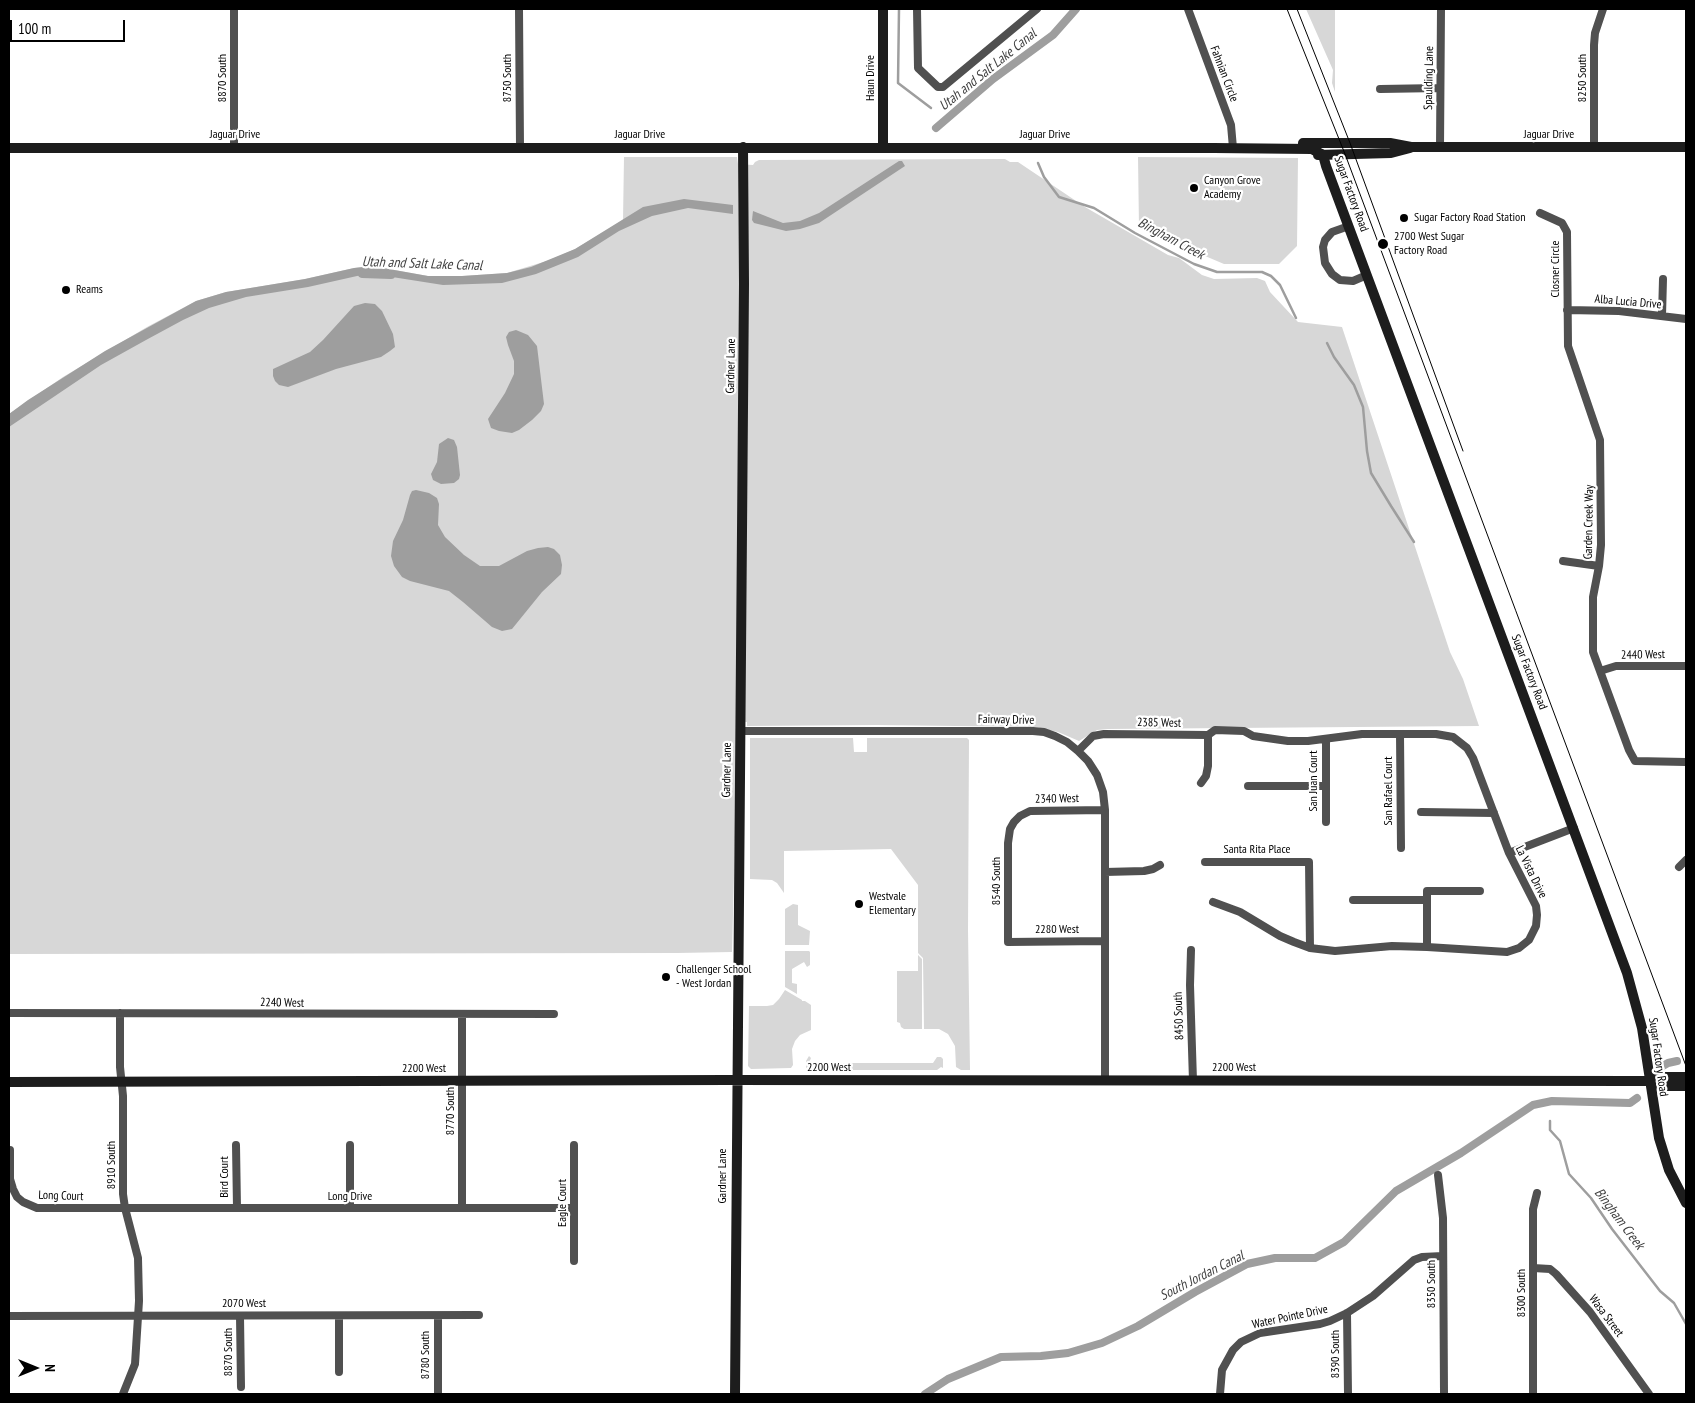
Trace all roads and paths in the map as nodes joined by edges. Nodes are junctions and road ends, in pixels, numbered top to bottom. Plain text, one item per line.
1 (234, 9) edge
2 (519, 9) edge
3 (883, 9) edge
4 (917, 9) edge
5 (1037, 9) edge
6 (1188, 9) edge
7 (1441, 9) edge
8 (1603, 9) edge
9 (1380, 88) dead end
10 (1440, 88) junction
11 (234, 147) junction
12 (520, 147) junction
13 (743, 147) junction
14 (1411, 147) junction
15 (1440, 147) junction
16 (1686, 147) edge
17 (9, 148) edge
18 (883, 148) junction
19 (1233, 148) junction
20 (1594, 148) junction
21 (1271, 149) junction
22 (1324, 155) junction
23 (1540, 213) dead end
24 (1349, 226) junction
25 (1367, 275) junction
26 (1663, 279) dead end
27 (1568, 310) junction
28 (1662, 316) junction
29 (1686, 319) edge
30 (1563, 561) dead end
31 (1599, 566) junction
32 (1686, 666) edge
33 (1600, 672) junction
34 (740, 731) junction
35 (1244, 731) joint
36 (1400, 734) junction
37 (1208, 735) junction
38 (1326, 739) junction
39 (1078, 751) junction
40 (1686, 762) edge
41 (1201, 783) dead end
42 (1248, 786) dead end
43 (1326, 786) junction
44 (1105, 810) junction
45 (1421, 812) dead end
46 (1494, 812) junction
47 (1014, 822) joint
48 (1326, 822) dead end
49 (1574, 828) junction
50 (1401, 848) dead end
51 (1509, 853) junction
52 (1686, 860) edge
53 (1205, 862) dead end
54 (1160, 865) dead end
55 (1679, 866) dead end
56 (1105, 872) junction
57 (1480, 891) dead end
58 (1353, 900) dead end
59 (1427, 900) junction
60 (1213, 902) dead end
61 (1008, 942) joint
62 (1105, 942) junction
63 (1427, 946) junction
64 (1310, 948) junction
65 (1191, 950) dead end
66 (9, 1013) edge
67 (120, 1013) junction
68 (462, 1014) junction
69 (554, 1014) dead end
70 (1686, 1077) edge
71 (737, 1081) junction
72 (1105, 1081) junction
73 (1193, 1081) junction
74 (1650, 1081) junction
75 (9, 1082) edge
76 (121, 1082) junction
77 (462, 1082) junction
78 (1686, 1086) edge
79 (236, 1145) dead end
80 (350, 1145) dead end
81 (574, 1145) dead end
82 (10, 1150) dead end
83 (1438, 1175) dead end
84 (1537, 1192) dead end
85 (1686, 1203) edge
86 (125, 1208) junction
87 (236, 1208) junction
88 (350, 1208) junction
89 (462, 1208) junction
90 (574, 1208) junction
91 (1443, 1256) junction
92 (574, 1260) dead end
93 (1533, 1268) junction
94 (1347, 1313) junction
95 (479, 1315) dead end
96 (9, 1316) edge
97 (137, 1316) junction
98 (240, 1316) junction
99 (339, 1316) junction
100 (438, 1316) junction
101 (339, 1372) dead end
102 (240, 1387) dead end
103 (123, 1394) edge
104 (438, 1394) edge
105 (735, 1394) edge
106 (1220, 1394) edge
107 (1348, 1394) edge
108 (1444, 1394) edge
109 (1533, 1394) edge
110 (1649, 1394) edge

1 - 11 street, 8870 South
2 - 12 street, 8750 South
3 - 18 street, Haun Drive
4 - 5 street
6 - 19 street, Fahnian Circle
7 - 10 street, Spaulding Lane
8 - 20 street, 8250 South
9 - 10 street
10 - 15 street, Spaulding Lane
11 - 12 street, Jaguar Drive
11 - 17 street, Jaguar Drive
12 - 13 street, Jaguar Drive
13 - 18 street, Jaguar Drive
13 - 34 street, Gardner Lane
14 - 15 street, Jaguar Drive
14 - 21 street, Jaguar Drive
14 - 22 street, Jaguar Drive
15 - 20 street, Jaguar Drive
16 - 20 street, Jaguar Drive
18 - 19 street, Jaguar Drive
19 - 21 street, Jaguar Drive
21 - 22 street, Jaguar Drive
22 - 24 street, Sugar Factory Road
23 - 27 street, Closner Circle
24 - 25 street, Sugar Factory Road
24 - 25 street
25 - 49 street, Sugar Factory Road
26 - 28 street
27 - 28 street, Alba Lucia Drive
27 - 31 street, Garden Creek Way
28 - 29 street, Alba Lucia Drive
30 - 31 street
31 - 33 street, Garden Creek Way
32 - 33 street, 2440 West
33 - 40 street, Garden Creek Way
34 - 39 street, Fairway Drive
34 - 71 street, Gardner Lane
35 - 37 street, 2385 West
35 - 38 street, La Vista Drive
36 - 38 street, La Vista Drive
36 - 46 street, La Vista Drive
36 - 50 street, San Rafael Court
37 - 39 street, 2385 West
37 - 41 street
38 - 43 street, San Juan Court
39 - 44 street, Fairway Drive
42 - 43 street
43 - 48 street, San Juan Court
44 - 47 street, 2340 West
44 - 56 street, Fairway Drive
45 - 46 street
46 - 51 street, La Vista Drive
47 - 61 street, 8540 South
49 - 51 street
49 - 74 street, Sugar Factory Road
51 - 63 street, La Vista Drive
52 - 55 street
53 - 64 street, Santa Rita Place
54 - 56 street
56 - 62 street, Fairway Drive
57 - 59 street
58 - 59 street
59 - 63 street
60 - 64 street, La Vista Drive
61 - 62 street, 2280 West
62 - 72 street, Fairway Drive
63 - 64 street, La Vista Drive
65 - 73 street, 8450 South
66 - 67 street, 2240 West
67 - 68 street, 2240 West
67 - 76 street, 8910 South
68 - 69 street, 2240 West
68 - 77 street, 8770 South
70 - 74 street, 2200 West
71 - 72 street, 2200 West
71 - 77 street, 2200 West
71 - 105 street, Gardner Lane
72 - 73 street, 2200 West
73 - 74 street, 2200 West
74 - 78 street, 2200 West
74 - 85 street, Sugar Factory Road
75 - 76 street, 2200 West
76 - 77 street, 2200 West
76 - 86 street, 8910 South
77 - 89 street, 8770 South
79 - 87 street, Bird Court
80 - 88 street
81 - 90 street, Eagle Court
82 - 86 street, Long Court
83 - 91 street, 8350 South
84 - 93 street, 8300 South
86 - 87 street, Long Drive
86 - 97 street, 8910 South
87 - 88 street, Long Drive
88 - 89 street, Long Drive
89 - 90 street, Long Drive
90 - 92 street, Eagle Court
91 - 94 street, Water Pointe Drive
91 - 108 street, 8350 South
93 - 109 street, 8300 South
93 - 110 street, Wasa Street
94 - 106 street, Water Pointe Drive
94 - 107 street, 8390 South
95 - 100 street, 2070 West
96 - 97 street, 2070 West
97 - 98 street, 2070 West
97 - 103 street, 8910 South
98 - 99 street, 2070 West
98 - 102 street, 8870 South
99 - 100 street, 2070 West
99 - 101 street
100 - 104 street, 8780 South

